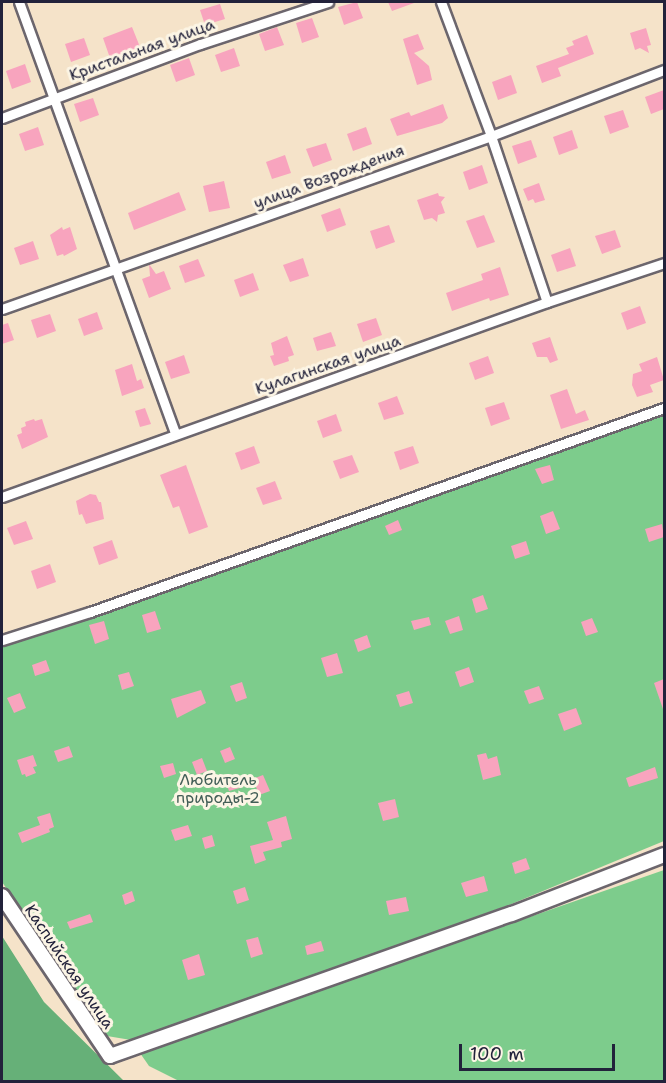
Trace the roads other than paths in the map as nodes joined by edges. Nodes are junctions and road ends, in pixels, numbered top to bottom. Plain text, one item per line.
1 (18, 2) edge
2 (328, 2) edge
3 (441, 2) edge
4 (664, 70) edge
5 (54, 99) junction
6 (2, 118) edge
7 (491, 136) junction
8 (664, 263) edge
9 (116, 269) junction
10 (547, 302) junction
11 (2, 309) edge
12 (664, 408) edge
13 (175, 434) junction
14 (2, 497) edge
15 (2, 640) edge
16 (664, 855) edge
17 (2, 896) edge

1 - 5 street
2 - 5 street, Кристальная улица
3 - 7 street
4 - 7 street, улица Возрождения
5 - 6 street, Кристальная улица
5 - 9 street
7 - 9 street, улица Возрождения
7 - 10 street
8 - 10 street, Кулагинская улица
9 - 11 street, улица Возрождения
9 - 13 street
10 - 13 street, Кулагинская улица
12 - 15 street
13 - 14 street, Кулагинская улица
16 - 17 street, Каспийская улица

